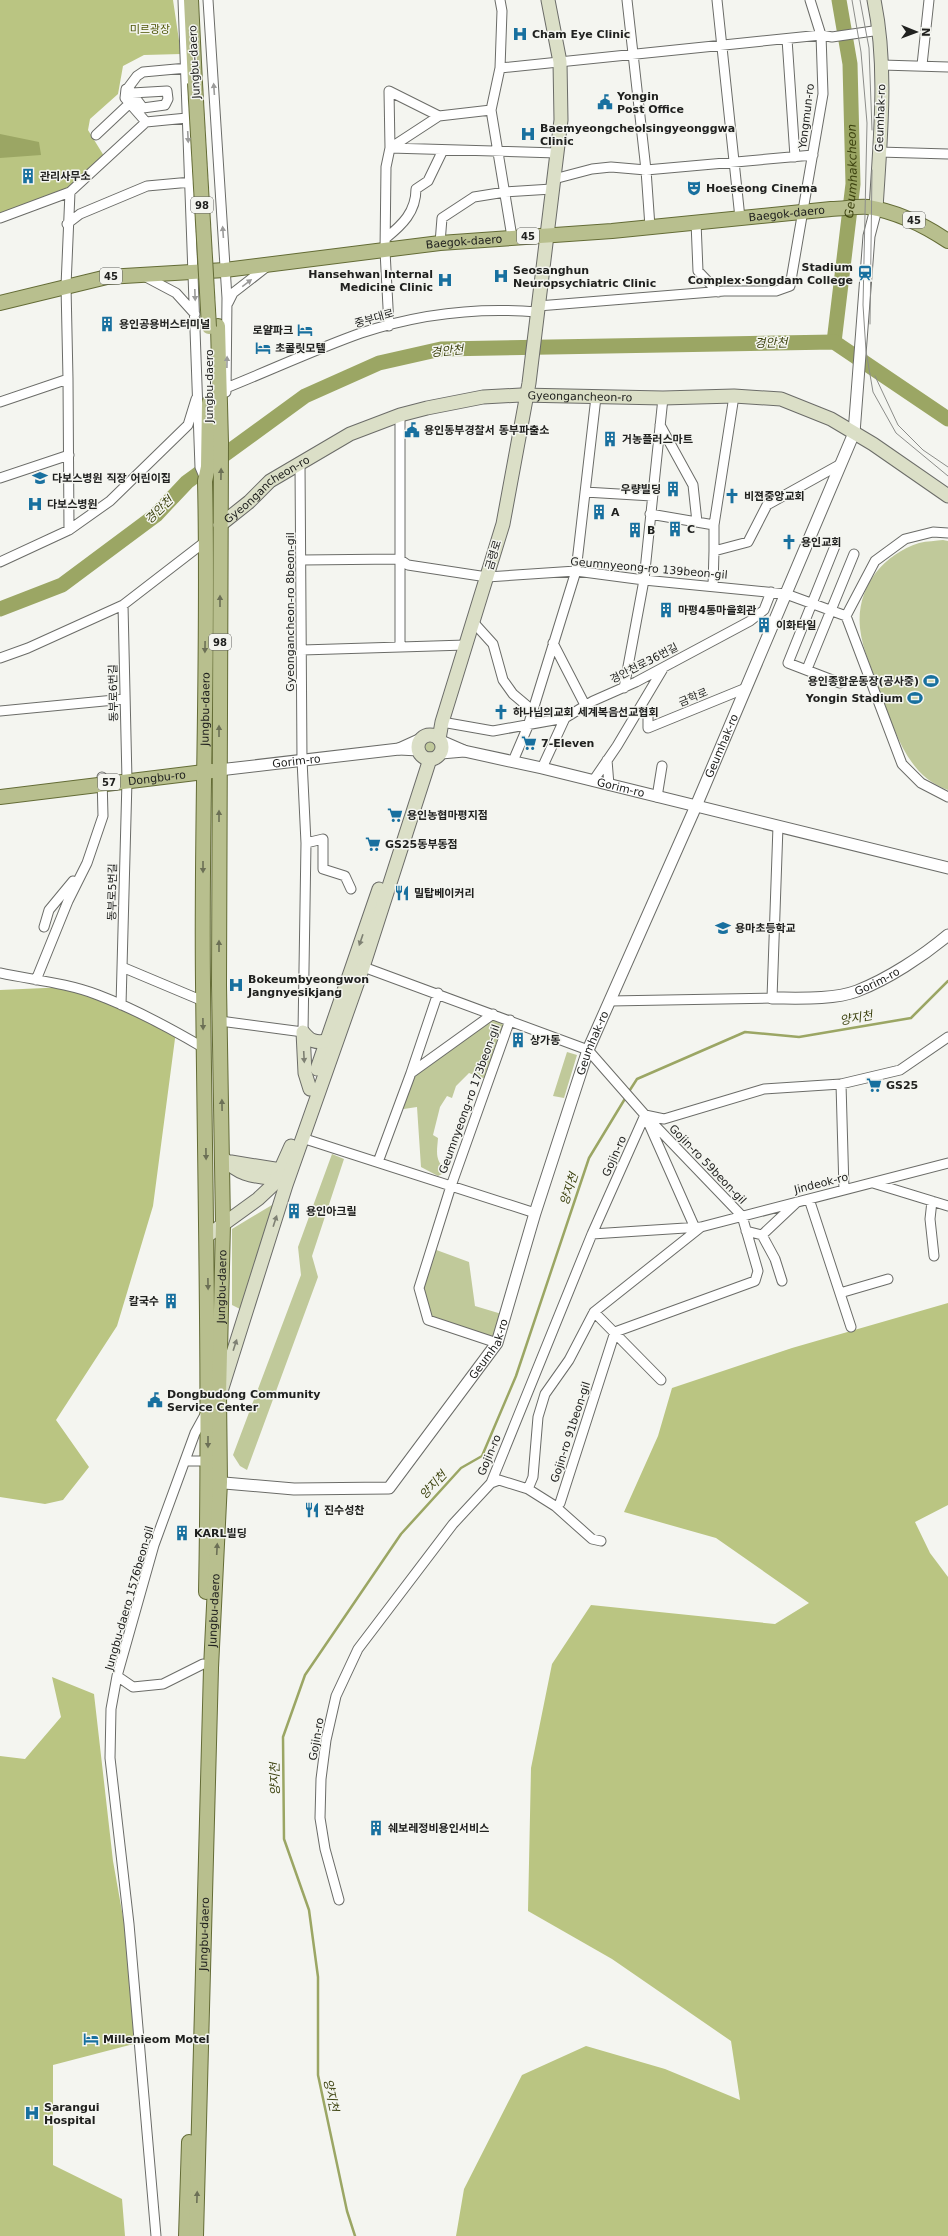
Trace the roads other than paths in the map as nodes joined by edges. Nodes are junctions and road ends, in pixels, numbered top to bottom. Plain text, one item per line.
1 (184, 0) edge
2 (191, 0) edge
3 (197, 0) edge
4 (208, 0) edge
5 (500, 0) edge
6 (548, 0) edge
7 (627, 0) edge
8 (717, 0) edge
9 (810, 0) edge
10 (874, 0) edge
11 (929, 0) edge
12 (880, 30) junction
13 (821, 36) junction
14 (787, 39) junction
15 (721, 46) junction
16 (633, 56) junction
17 (560, 62) junction
18 (882, 65) junction
19 (922, 65) junction
20 (948, 67) edge
21 (187, 68) junction
22 (500, 68) junction
23 (198, 83) junction
24 (130, 95) junction
25 (491, 110) junction
26 (439, 116) junction
27 (187, 118) junction
28 (146, 122) junction
29 (96, 135) dead end
30 (390, 148) junction
31 (443, 150) junction
32 (498, 151) junction
33 (879, 152) junction
34 (557, 153) junction
35 (948, 154) edge
36 (813, 155) junction
37 (795, 157) junction
38 (734, 164) junction
39 (646, 170) junction
40 (191, 182) junction
41 (553, 184) junction
42 (70, 192) junction
43 (505, 192) junction
44 (871, 208) junction
45 (804, 212) junction
46 (0, 218) edge
47 (740, 218) junction
48 (696, 222) junction
49 (67, 224) junction
50 (650, 227) junction
51 (546, 235) junction
52 (512, 237) junction
53 (948, 241) edge
54 (440, 243) junction
55 (385, 245) junction
56 (270, 264) junction
57 (225, 270) junction
58 (194, 272) junction
59 (141, 275) junction
60 (66, 286) junction
61 (718, 292) junction
62 (0, 303) edge
63 (227, 304) junction
64 (538, 309) junction
65 (195, 314) junction
66 (389, 326) junction
67 (68, 379) junction
68 (226, 388) junction
69 (528, 390) junction
70 (198, 392) junction
71 (734, 396) junction
72 (596, 397) junction
73 (663, 398) junction
74 (0, 402) edge
75 (213, 412) junction
76 (400, 414) junction
77 (660, 425) junction
78 (854, 433) junction
79 (69, 455) junction
80 (300, 464) junction
81 (839, 465) junction
82 (0, 478) edge
83 (585, 492) junction
84 (652, 496) junction
85 (948, 496) edge
86 (650, 514) junction
87 (220, 519) junction
88 (697, 522) junction
89 (714, 525) junction
90 (69, 530) junction
91 (948, 533) edge
92 (206, 541) junction
93 (835, 546) dead end
94 (714, 551) junction
95 (854, 554) dead end
96 (400, 558) junction
97 (302, 560) junction
98 (0, 562) edge
99 (576, 571) junction
100 (487, 577) junction
101 (644, 580) junction
102 (714, 586) junction
103 (771, 592) junction
104 (786, 594) junction
105 (811, 604) junction
106 (123, 605) junction
107 (831, 612) junction
108 (846, 616) junction
109 (474, 622) junction
110 (553, 642) junction
111 (466, 645) junction
112 (400, 647) junction
113 (302, 650) junction
114 (0, 658) edge
115 (664, 666) junction
116 (806, 669) junction
117 (840, 683) dead end
118 (624, 688) junction
119 (746, 688) junction
120 (125, 699) junction
121 (585, 705) junction
122 (532, 710) junction
123 (0, 711) edge
124 (648, 714) dead end
125 (564, 718) junction
126 (442, 722) junction
127 (528, 726) junction
128 (440, 744) junction
129 (424, 748) junction
130 (302, 760) junction
131 (607, 760) junction
132 (513, 761) junction
133 (662, 766) dead end
134 (542, 768) junction
135 (219, 770) junction
136 (203, 772) junction
137 (102, 780) junction
138 (127, 780) junction
139 (593, 781) junction
140 (609, 785) junction
141 (0, 797) edge
142 (657, 797) junction
143 (948, 797) edge
144 (696, 806) junction
145 (778, 826) junction
146 (306, 843) junction
147 (87, 863) junction
148 (948, 868) edge
149 (351, 889) dead end
150 (44, 927) dead end
151 (948, 935) edge
152 (358, 965) junction
153 (122, 967) junction
154 (0, 973) edge
155 (36, 980) junction
156 (438, 993) junction
157 (772, 998) junction
158 (203, 1001) junction
159 (610, 1001) junction
160 (121, 1005) junction
161 (493, 1014) junction
162 (510, 1020) junction
163 (220, 1021) junction
164 (303, 1032) junction
165 (948, 1037) edge
166 (327, 1041) junction
167 (204, 1048) junction
168 (592, 1054) junction
169 (411, 1073) junction
170 (841, 1084) junction
171 (310, 1089) junction
172 (643, 1112) junction
173 (302, 1138) junction
174 (223, 1158) junction
175 (378, 1162) junction
176 (948, 1163) edge
177 (279, 1175) junction
178 (872, 1182) junction
179 (451, 1186) junction
180 (844, 1190) junction
181 (809, 1199) junction
182 (932, 1201) junction
183 (797, 1202) junction
184 (948, 1206) edge
185 (535, 1213) junction
186 (742, 1216) junction
187 (223, 1224) junction
188 (698, 1227) junction
189 (746, 1231) junction
190 (592, 1234) junction
191 (762, 1235) junction
192 (207, 1236) junction
193 (934, 1256) dead end
194 (888, 1279) dead end
195 (782, 1281) dead end
196 (840, 1293) junction
197 (594, 1312) junction
198 (851, 1327) dead end
199 (615, 1332) junction
200 (497, 1343) junction
201 (661, 1380) dead end
202 (219, 1395) junction
203 (208, 1408) junction
204 (186, 1461) junction
205 (208, 1461) junction
206 (214, 1482) junction
207 (491, 1483) junction
208 (528, 1489) junction
209 (555, 1506) junction
210 (601, 1541) dead end
211 (203, 1664) junction
212 (117, 1676) junction
213 (339, 1900) dead end
214 (156, 2236) edge
215 (186, 2236) edge
216 (196, 2236) edge

1 - 21 street
2 - 23 main road, Jungbu-daero / 98
3 - 23 main road, Jungbu-daero / 98
57 -> 4 street
5 - 22 street
6 - 17 main road, 금령로
7 - 16 street
8 - 15 street
9 - 13 street, Yongmun-ro
10 - 12 main road, Geumhak-ro
11 - 19 street
12 - 13 street
12 - 18 main road, Geumhak-ro
13 - 14 street
13 - 36 street, Yongmun-ro
14 - 15 street
14 - 37 street
15 - 16 street
15 - 38 street
16 - 17 street
16 - 39 street
17 - 22 street
17 - 34 main road, 금령로
18 - 19 street
18 - 33 main road, Geumhak-ro
19 - 20 street
21 - 24 street
21 - 27 street
22 - 25 street
23 - 75 main road, Jungbu-daero / 98
24 - 28 street
24 - 29 street
25 - 26 street
25 - 32 street
26 - 30 street
26 - 30 street
27 - 28 street
27 -> 40 street
28 - 42 street
30 - 31 street
30 - 55 street
31 - 32 street
31 - 55 street
32 - 34 street
32 - 43 street
33 - 35 street
33 - 44 main road, Geumhak-ro
34 - 41 main road, 금령로
36 - 37 street
36 - 45 street, Yongmun-ro
37 - 38 street
38 - 39 street
38 - 47 street
39 - 41 street
39 - 50 street
40 - 49 street
40 - 58 street
41 - 43 street
41 - 51 main road, 금령로
42 - 46 street
42 - 49 street
43 - 52 street
43 - 54 street
44 - 45 main road, Baegok-daero / 45
44 - 53 main road, Baegok-daero / 45
44 - 78 street, Geumhak-ro
45 - 47 main road, Baegok-daero / 45
45 - 61 street, Yongmun-ro
47 - 48 main road, Baegok-daero / 45
48 - 50 main road, Baegok-daero / 45
48 - 61 street
49 - 60 street
50 - 51 main road, Baegok-daero / 45
51 - 52 main road, Baegok-daero / 45
51 - 64 main road, 금령로
52 - 54 main road, Baegok-daero / 45
54 - 55 main road, Baegok-daero / 45
55 - 56 main road, Baegok-daero / 45
55 - 66 street
56 - 57 main road, Baegok-daero / 45
63 -> 56 street
57 - 58 main road, Baegok-daero / 45
57 - 63 street
58 - 59 main road, Baegok-daero / 45
58 -> 65 street
59 - 60 main road, Baegok-daero / 45
59 - 65 street
60 - 62 main road, Baegok-daero / 45
60 - 67 street
61 - 64 street, 중부대로
68 -> 63 street
64 - 66 street, 중부대로
64 - 69 main road, 금령로
65 - 70 street
66 - 68 street, 중부대로
67 - 74 street
67 - 79 street
68 - 75 street
69 - 72 main road, Gyeongancheon-ro
69 - 76 main road, Gyeongancheon-ro
69 - 100 main road, 금령로
70 - 75 street
70 - 90 street
71 - 73 main road, Gyeongancheon-ro
71 - 78 main road, Gyeongancheon-ro
71 - 89 street
72 - 73 main road, Gyeongancheon-ro
72 - 83 street
73 - 77 street
87 -> 75 main road, Jungbu-daero / 98
75 - 92 main road, Jungbu-daero / 98
76 - 80 main road, Gyeongancheon-ro
76 - 96 street
77 - 84 street
77 - 88 street
78 - 81 street, Geumhak-ro
78 - 85 main road, Gyeongancheon-ro
79 - 82 street
79 - 90 street
80 - 87 main road, Gyeongancheon-ro
80 - 97 street, Gyeongancheon-ro 8beon-gil
81 - 94 street
81 - 104 street, Geumhak-ro
83 - 84 street
83 - 99 street
84 - 86 street
86 - 88 street
86 - 101 street
135 -> 87 main road, Jungbu-daero / 98
88 - 89 street
89 - 94 street
90 - 98 street
91 - 108 street
92 - 106 street
92 -> 136 main road, Jungbu-daero / 98
93 - 105 street
94 - 102 street
95 - 107 street
96 - 97 street
96 - 100 street, Geumnyeong-ro 139beon-gil
96 - 112 street
97 - 113 street, Gyeongancheon-ro 8beon-gil
99 - 100 street, Geumnyeong-ro 139beon-gil
99 - 101 street, Geumnyeong-ro 139beon-gil
99 - 110 street
100 - 109 main road, 금령로
101 - 102 street, Geumnyeong-ro 139beon-gil
101 - 118 street
102 - 103 street, Geumnyeong-ro 139beon-gil
103 - 104 street, Geumnyeong-ro 139beon-gil
103 - 115 street, 경안천로36번길
104 - 105 street, Geumnyeong-ro 139beon-gil
104 - 119 street, Geumhak-ro
105 - 107 street, Geumnyeong-ro 139beon-gil
105 - 116 street
106 - 114 street
106 - 120 street, 동부로6번길
107 - 108 street, Geumnyeong-ro 139beon-gil
107 - 116 street
108 - 143 street
109 - 111 main road, 금령로
109 - 122 street
110 - 121 street
110 - 122 street
111 - 112 street
111 - 126 main road, 금령로
112 - 113 street
113 - 130 street, Gyeongancheon-ro 8beon-gil
115 - 118 street, 경안천로36번길
115 - 131 street
116 - 117 street
118 - 121 street, 경안천로36번길
119 - 124 street, 금학로
119 - 144 street, Geumhak-ro
120 - 123 street
120 - 138 street, 동부로6번길
121 - 125 street, 경안천로36번길
122 - 127 street
125 - 127 street, 경안천로36번길
125 - 134 street
126 - 127 street, 경안천로36번길
126 - 128 main road, 금령로
126 - 129 main road
127 - 132 street
128 - 129 main road
128 - 129 main road
128 - 132 street, Gorim-ro
129 - 130 street, Gorim-ro
129 - 152 main road
130 - 135 street, Gorim-ro
130 - 146 street, Gyeongancheon-ro 8beon-gil
131 - 139 street
131 - 140 street
132 - 134 street, Gorim-ro
133 - 142 street
134 - 139 street, Gorim-ro
135 - 136 main road, Dongbu-ro / 57
163 -> 135 main road, Jungbu-daero
136 - 138 main road, Dongbu-ro / 57
136 -> 158 main road, Jungbu-daero
137 - 138 main road, Dongbu-ro / 57
137 - 141 main road, Dongbu-ro / 57
137 - 147 street
138 - 153 street, 동부로5번길
139 - 140 street, Gorim-ro
140 - 142 street, Gorim-ro
142 - 144 street, Gorim-ro
144 - 145 street, Gorim-ro
144 - 159 street, Geumhak-ro
145 - 148 street, Gorim-ro
145 - 157 street
146 - 149 street
146 - 164 street, Gyeongancheon-ro 8beon-gil
147 - 150 street
147 - 155 street
151 - 157 street, Gorim-ro
152 - 156 street, Geumnyeong-ro 173beon-gil
152 - 166 main road
152 - 173 main road
153 - 158 street
153 - 160 street, 동부로5번길
154 - 155 street
155 - 160 street
156 - 161 street, Geumnyeong-ro 173beon-gil
156 - 169 street
157 - 159 street, Gorim-ro
158 -> 167 main road, Jungbu-daero
159 - 168 street, Geumhak-ro
160 - 167 street
161 - 162 street, Geumnyeong-ro 173beon-gil
161 - 169 street, Geumnyeong-ro 173beon-gil
162 - 168 street, Geumnyeong-ro 173beon-gil
162 - 179 street, Geumnyeong-ro 173beon-gil
163 - 164 street
174 -> 163 main road, Jungbu-daero
164 - 166 main road
164 -> 171 main road
165 - 170 street
166 - 171 main road
167 -> 192 main road, Jungbu-daero
168 - 172 street
168 - 185 street, Geumhak-ro
169 - 175 street
170 - 172 street
170 - 180 street
171 - 177 main road
172 - 186 street, Gojin-ro 59beon-gil
172 - 188 street
172 - 190 street, Gojin-ro
173 - 175 street
202 -> 173 main road
174 - 177 main road
174 - 187 main road, Jungbu-daero
175 - 179 street
176 - 178 street, Jindeok-ro
177 - 187 main road
178 - 180 street, Jindeok-ro
178 - 182 street
179 - 185 street
179 - 200 street, Geumnyeong-ro 173beon-gil
180 - 181 street, Jindeok-ro
181 - 183 street, Jindeok-ro
181 - 196 street
182 - 184 street
182 - 193 street
183 - 186 street, Jindeok-ro
183 - 191 street
185 - 200 street, Geumhak-ro
186 - 188 street, Jindeok-ro
186 - 189 street, Gojin-ro 59beon-gil
187 - 192 main road
187 - 202 main road, Jungbu-daero
188 - 190 street, Jindeok-ro
188 - 197 street, Jindeok-ro
189 - 191 street
189 - 199 street, Gojin-ro 59beon-gil
190 - 207 street, Gojin-ro
191 - 195 street
192 -> 203 main road, Jungbu-daero
194 - 196 street
196 - 198 street
197 - 199 street
197 - 208 street
199 - 201 street
199 - 209 street, Gojin-ro 91beon-gil
200 - 206 street, Geumhak-ro
202 - 206 main road, Jungbu-daero
203 - 204 street, Jungbu-daero 1576beon-gil
203 -> 205 main road, Jungbu-daero
204 - 205 street
204 - 212 street, Jungbu-daero 1576beon-gil
205 - 206 main road, Jungbu-daero
206 - 211 main road, Jungbu-daero
216 -> 206 main road, Jungbu-daero
207 - 208 street
207 - 213 street, Gojin-ro
208 - 209 street
209 - 210 street
211 - 212 street, Jungbu-daero 1576beon-gil
211 - 215 main road, Jungbu-daero
212 - 214 street

